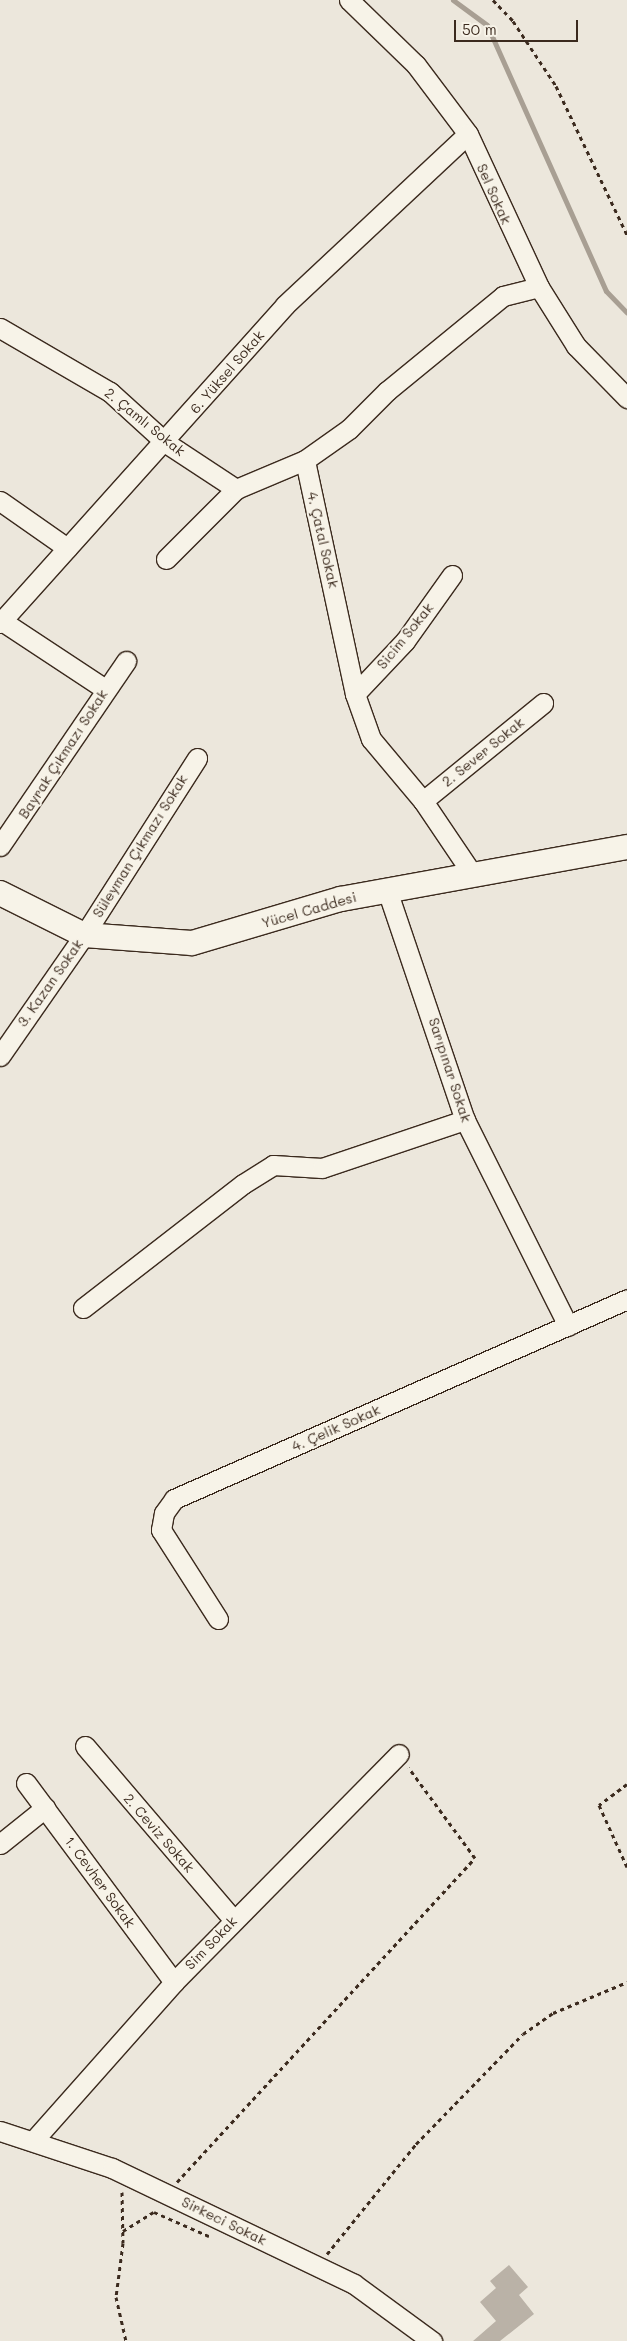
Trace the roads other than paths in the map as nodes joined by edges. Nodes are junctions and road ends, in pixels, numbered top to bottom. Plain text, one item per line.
1 (349, 0) edge
2 (468, 134) junction
3 (538, 287) junction
4 (0, 328) edge
5 (627, 398) edge
6 (166, 443) junction
7 (305, 460) junction
8 (236, 489) junction
9 (0, 502) edge
10 (67, 548) junction
11 (166, 559) dead end
12 (452, 575) dead end
13 (1, 622) edge
14 (126, 662) dead end
15 (105, 689) junction
16 (355, 694) junction
17 (543, 703) dead end
18 (197, 758) dead end
19 (423, 801) junction
20 (0, 846) edge
21 (627, 847) edge
22 (473, 875) junction
23 (387, 890) junction
24 (0, 893) edge
25 (84, 935) junction
26 (0, 1056) edge
27 (465, 1120) junction
28 (627, 1299) edge
29 (83, 1308) dead end
30 (568, 1326) junction
31 (218, 1619) dead end
32 (85, 1746) dead end
33 (399, 1754) road end
34 (26, 1783) dead end
35 (45, 1808) junction
36 (0, 1844) edge
37 (233, 1919) junction
38 (174, 1982) junction
39 (0, 2131) edge
40 (33, 2142) junction
41 (432, 2341) edge

1 - 2 street, Sel Sokak
2 - 3 street, Sel Sokak
2 - 6 street, 6. Yüksel Sokak
3 - 5 street, Sel Sokak
3 - 7 street
4 - 6 street, 2. Çamlı Sokak
6 - 8 street, 2. Çamlı Sokak
6 - 10 street, 6. Yüksel Sokak
7 - 8 street
7 - 16 street, 4. Çatal Sokak
8 - 11 street
9 - 10 street
10 - 13 street, 6. Yüksel Sokak
12 - 16 street, Sicim Sokak
13 - 15 street
14 - 15 street, Bayrak Çıkmazı Sokak
15 - 20 street, Bayrak Çıkmazı Sokak
16 - 19 street, 4. Çatal Sokak
17 - 19 street, 2. Sever Sokak
18 - 25 street, Süleyman Çıkmazı Sokak
19 - 22 street, 4. Çatal Sokak
21 - 22 main road, Yücel Caddesi
22 - 23 main road, Yücel Caddesi
23 - 25 main road, Yücel Caddesi
23 - 27 street, Sarıpınar Sokak
24 - 25 main road, Yücel Caddesi
25 - 26 street, 3. Kazan Sokak
27 - 29 street
27 - 30 street, Sarıpınar Sokak
28 - 30 street, 4. Çelik Sokak
30 - 31 street, 4. Çelik Sokak
32 - 37 street, 2. Ceviz Sokak
33 - 37 street, Sim Sokak
34 - 35 street, 1. Cevher Sokak
35 - 36 street
35 - 38 street, 1. Cevher Sokak
37 - 38 street, Sim Sokak
38 - 40 street, Sim Sokak
39 - 40 street, Sirkeci Sokak
40 - 41 street, Sirkeci Sokak

